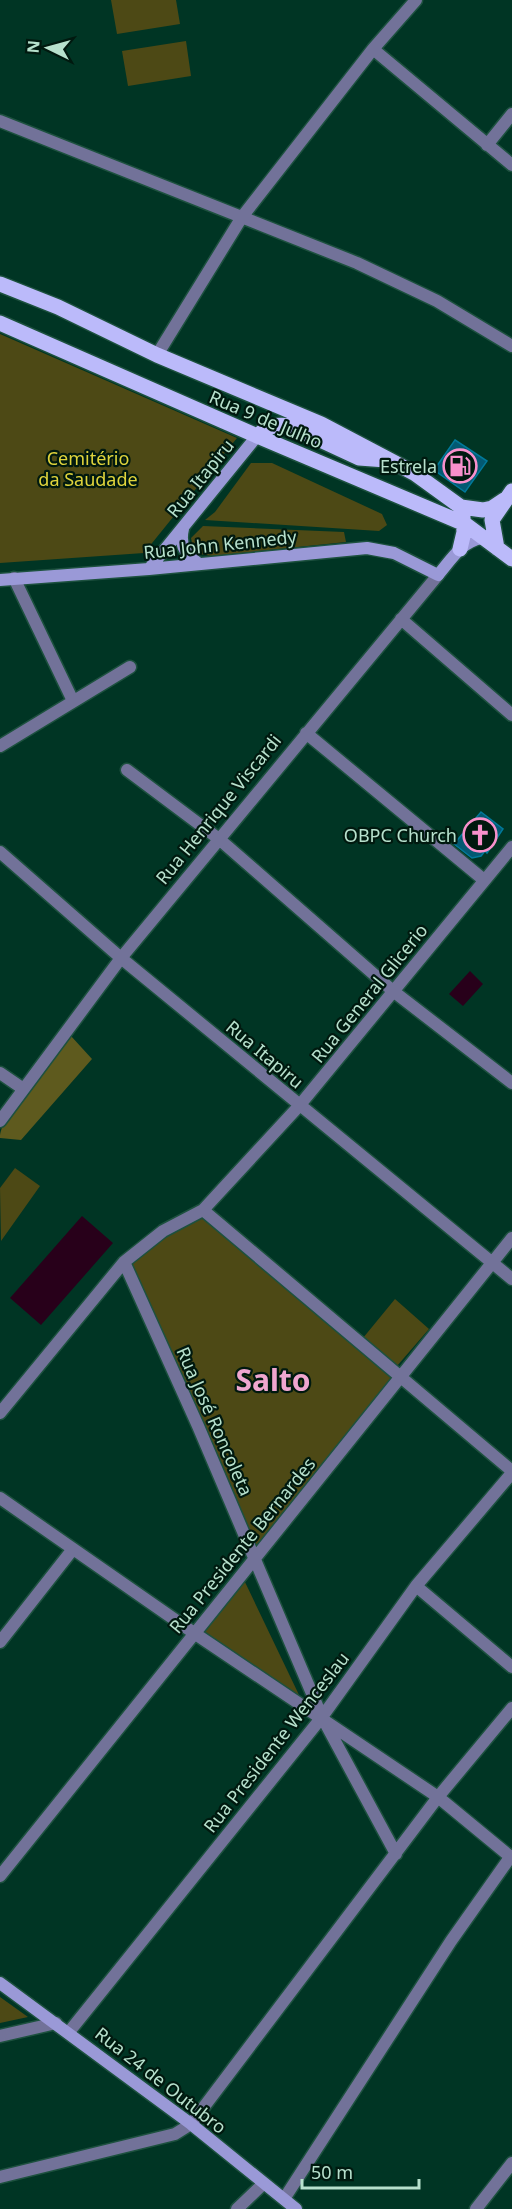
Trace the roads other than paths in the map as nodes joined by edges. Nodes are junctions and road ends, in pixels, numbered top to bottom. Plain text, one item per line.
1 (416, 0) edge
2 (373, 50) junction
3 (512, 114) edge
4 (0, 121) edge
5 (487, 145) junction
6 (512, 165) edge
7 (242, 217) junction
8 (0, 284) edge
9 (0, 323) edge
10 (512, 346) edge
11 (157, 355) junction
12 (257, 436) junction
13 (392, 460) junction
14 (508, 495) edge
15 (461, 507) junction
16 (465, 524) junction
17 (183, 527) junction
18 (482, 538) junction
19 (497, 548) junction
20 (460, 549) junction
21 (512, 559) edge
22 (200, 564) junction
23 (149, 569) junction
24 (438, 575) junction
25 (14, 578) junction
26 (0, 580) edge
27 (401, 619) junction
28 (130, 667) dead end
29 (73, 701) junction
30 (512, 716) edge
31 (306, 733) junction
32 (0, 746) edge
33 (127, 770) dead end
34 (219, 839) junction
35 (512, 847) edge
36 (0, 852) edge
37 (484, 880) junction
38 (121, 958) junction
39 (393, 991) junction
40 (0, 1073) edge
41 (512, 1083) edge
42 (22, 1088) junction
43 (299, 1106) junction
44 (0, 1120) edge
45 (203, 1210) junction
46 (512, 1238) edge
47 (124, 1262) junction
48 (492, 1262) junction
49 (512, 1279) edge
50 (400, 1376) junction
51 (0, 1413) edge
52 (512, 1472) edge
53 (0, 1498) edge
54 (73, 1549) junction
55 (255, 1558) junction
56 (416, 1586) junction
57 (194, 1633) junction
58 (0, 1642) edge
59 (512, 1667) edge
60 (512, 1708) edge
61 (322, 1717) junction
62 (438, 1797) junction
63 (396, 1854) junction
64 (511, 1857) edge
65 (0, 1876) edge
66 (0, 1983) edge
67 (56, 2023) junction
68 (69, 2032) junction
69 (0, 2036) edge
70 (191, 2124) junction
71 (512, 2163) edge
72 (0, 2177) edge
73 (263, 2184) junction
74 (284, 2199) junction
75 (237, 2209) edge
76 (296, 2209) edge
77 (476, 2209) edge

1 - 2 street
2 - 5 street
2 - 7 street
3 - 5 street
4 - 7 street
5 - 6 street
7 - 10 street
7 - 11 street
8 - 11 main road, Rua 9 de Julho
9 - 12 main road, Rua 9 de Julho
11 - 13 main road, Rua 9 de Julho
12 - 13 main road
12 - 16 main road, Rua 9 de Julho
12 - 17 street, Rua Itapiru
13 - 15 main road, Rua 9 de Julho
14 - 15 main road
14 - 19 main road
15 - 16 main road
16 - 18 main road, Rua 9 de Julho
16 - 20 main road
17 - 22 street
17 - 23 street, Rua Itapiru
18 - 19 main road, Rua 9 de Julho
18 - 20 street, Rua Henrique Viscardi
19 - 21 main road, Rua 9 de Julho
20 - 24 street, Rua Henrique Viscardi
22 - 23 street, Rua John Kennedy
22 - 24 street, Rua John Kennedy
23 - 25 street, Rua John Kennedy
24 - 27 street, Rua Henrique Viscardi
25 - 26 street, Rua John Kennedy
25 - 29 street
27 - 30 street
27 - 31 street, Rua Henrique Viscardi
28 - 29 street
29 - 32 street
31 - 34 street, Rua Henrique Viscardi
31 - 37 street
33 - 34 street
34 - 38 street, Rua Henrique Viscardi
34 - 39 street
35 - 37 street, Rua General Glicerio
36 - 38 street, Rua Itapiru
37 - 39 street, Rua General Glicerio
38 - 42 street, Rua Henrique Viscardi
38 - 43 street, Rua Itapiru
39 - 41 street
39 - 43 street, Rua General Glicerio
40 - 42 street
42 - 44 street, Rua Henrique Viscardi
43 - 45 street, Rua General Glicerio
43 - 48 street, Rua Itapiru
45 - 47 street, Rua General Glicerio
45 - 50 street
46 - 48 street, Rua Presidente Bernardes
47 - 51 street, Rua General Glicerio
47 - 55 street, Rua José Roncoleta
48 - 49 street, Rua Itapiru
48 - 50 street, Rua Presidente Bernardes
50 - 52 street
50 - 55 street, Rua Presidente Bernardes
52 - 56 street, Rua Presidente Wenceslau
53 - 54 street
54 - 57 street
54 - 58 street
55 - 57 street, Rua Presidente Bernardes
55 - 61 street, Rua José Roncoleta
56 - 59 street
56 - 61 street, Rua Presidente Wenceslau
57 - 61 street
57 - 65 street, Rua Presidente Bernardes
60 - 62 street
61 - 62 street
61 - 63 street, Rua José Roncoleta
61 - 68 street, Rua Presidente Wenceslau
62 - 63 street
62 - 64 street
63 - 70 street
64 - 74 street
66 - 67 street, Rua 24 de Outubro
67 - 68 street, Rua 24 de Outubro
67 - 69 street
68 - 70 street, Rua 24 de Outubro
70 - 72 street
70 - 73 street, Rua 24 de Outubro
71 - 77 street
73 - 74 street, Rua 24 de Outubro
73 - 75 street
74 - 76 street, Rua 24 de Outubro

